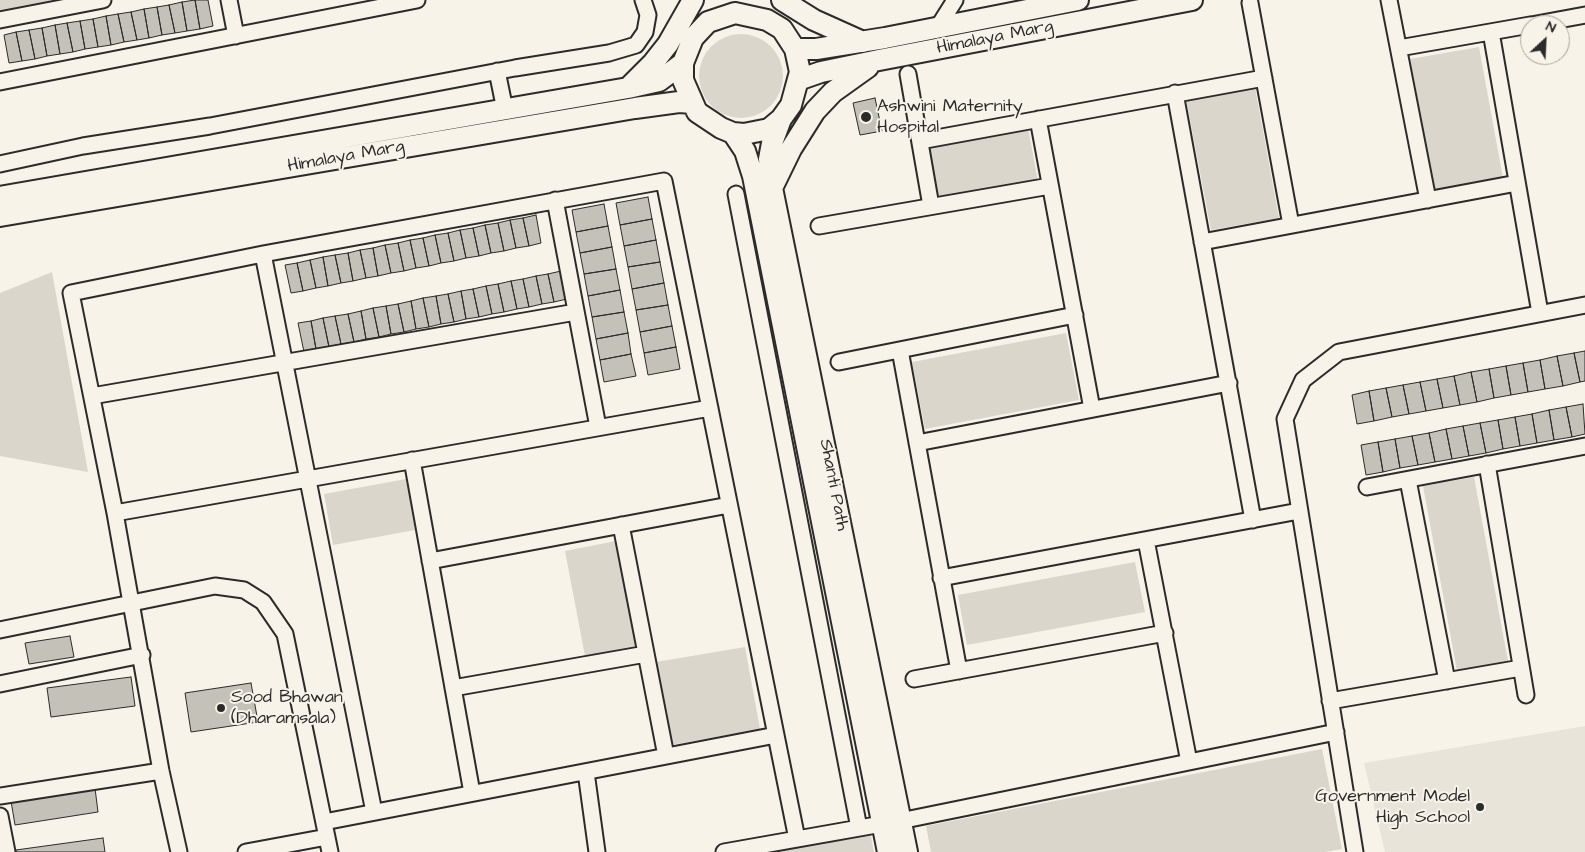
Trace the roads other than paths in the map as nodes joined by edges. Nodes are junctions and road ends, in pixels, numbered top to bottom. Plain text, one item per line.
1 (103, 0) edge
2 (229, 0) edge
3 (417, 0) edge
4 (643, 0) edge
5 (693, 0) edge
6 (715, 0) edge
7 (782, 0) edge
8 (956, 0) edge
9 (1078, 0) edge
10 (1192, 0) edge
11 (1389, 0) edge
12 (1250, 3) dead end
13 (342, 7) edge
14 (746, 7) edge
15 (1585, 15) edge
16 (1570, 18) edge
17 (0, 20) edge
18 (708, 22) junction
19 (938, 27) junction
20 (1520, 27) edge
21 (1491, 32) junction
22 (236, 36) junction
23 (862, 42) junction
24 (1399, 48) junction
25 (795, 49) junction
26 (878, 60) junction
27 (683, 63) junction
28 (497, 71) junction
29 (908, 74) dead end
30 (1264, 78) junction
31 (798, 80) junction
32 (0, 82) edge
33 (628, 88) junction
34 (1175, 93) junction
35 (692, 103) junction
36 (505, 110) junction
37 (781, 119) junction
38 (1038, 119) junction
39 (732, 133) junction
40 (920, 141) junction
41 (0, 164) edge
42 (1517, 183) junction
43 (1050, 186) junction
44 (772, 188) junction
45 (736, 194) dead end
46 (0, 198) edge
47 (555, 200) junction
48 (1428, 200) junction
49 (931, 206) junction
50 (0, 216) edge
51 (1291, 225) junction
52 (819, 226) dead end
53 (1202, 242) junction
54 (263, 254) junction
55 (1585, 305) edge
56 (576, 312) junction
57 (1540, 313) junction
58 (1074, 315) junction
59 (900, 350) junction
60 (285, 362) junction
61 (839, 362) dead end
62 (1229, 383) junction
63 (92, 396) junction
64 (710, 408) junction
65 (1092, 409) junction
66 (598, 427) junction
67 (917, 443) junction
68 (1585, 446) edge
69 (412, 460) junction
70 (1487, 464) junction
71 (308, 479) junction
72 (1408, 480) junction
73 (1367, 487) dead end
74 (728, 505) junction
75 (1299, 511) junction
76 (115, 513) junction
77 (1253, 520) junction
78 (621, 525) junction
79 (1146, 540) junction
80 (430, 561) junction
81 (941, 578) junction
82 (132, 603) junction
83 (0, 630) edge
84 (1165, 633) junction
85 (646, 654) junction
86 (142, 655) junction
87 (1521, 668) junction
88 (959, 671) junction
89 (914, 679) dead end
90 (1446, 681) junction
91 (0, 684) edge
92 (453, 688) junction
93 (1526, 695) dead end
94 (1330, 701) junction
95 (1336, 732) junction
96 (776, 735) junction
97 (666, 756) junction
98 (1189, 762) junction
99 (161, 771) junction
100 (586, 772) junction
101 (472, 794) junction
102 (0, 796) edge
103 (374, 812) junction
104 (0, 816) edge
105 (324, 822) junction
106 (891, 822) junction
107 (859, 828) junction
108 (796, 839) junction
109 (328, 844) edge
110 (6, 852) edge
111 (178, 852) edge
112 (246, 852) edge
113 (597, 852) edge
114 (724, 852) edge
115 (888, 852) edge
116 (907, 852) edge
117 (1355, 852) edge

1 - 17 street
2 - 22 street
3 - 13 street
4 - 28 street
5 - 33 main road
6 - 18 main road
7 - 23 main road
8 - 19 street
9 - 19 main road, Himalaya Marg
10 - 26 main road, Himalaya Marg
11 - 24 street
12 - 30 street
13 - 22 street
14 - 18 main road
14 - 25 main road
15 - 16 street
18 - 27 main road
19 - 23 main road, Himalaya Marg
20 - 21 street
21 - 24 street
21 - 42 street
22 - 32 street
23 - 25 main road, Himalaya Marg
24 - 48 street
25 - 31 main road
26 - 31 main road, Himalaya Marg
26 - 44 main road
27 - 33 main road, Himalaya Marg
27 - 35 main road
28 - 36 street
28 - 41 street
29 - 40 street
30 - 34 street
30 - 51 street
31 - 37 main road
33 - 36 main road, Himalaya Marg
34 - 38 street
34 - 53 street
35 - 39 main road
35 - 50 main road, Himalaya Marg
36 - 46 main road, Himalaya Marg
37 - 39 main road
37 - 44 main road, Shanti Path
38 - 40 street
38 - 43 street
39 - 106 main road
40 - 49 street
42 - 48 street
42 - 57 street
43 - 49 street
43 - 58 street
44 - 106 main road, Shanti Path
45 - 107 street
47 - 54 street
47 - 56 street
47 - 64 street
48 - 51 street
49 - 52 street
51 - 53 street
53 - 62 street
54 - 60 street
54 - 63 street
55 - 57 street
56 - 60 street
56 - 66 street
57 - 75 street
58 - 59 street
58 - 65 street
59 - 61 street
59 - 67 street
60 - 63 street
60 - 71 street
62 - 65 street
62 - 77 street
63 - 76 street
64 - 66 street
64 - 74 street
65 - 67 street
66 - 69 street
67 - 81 street
68 - 70 street
69 - 71 street
69 - 80 street
70 - 72 street
70 - 87 street
71 - 76 street
71 - 103 street
72 - 73 street
72 - 90 street
74 - 78 street
74 - 96 street
75 - 77 street
75 - 94 street
76 - 82 street
77 - 79 street
78 - 80 street
78 - 85 street
79 - 81 street
79 - 84 street
80 - 92 street
81 - 88 street
82 - 83 street
82 - 86 street
82 - 105 street
84 - 88 street
84 - 98 street
85 - 92 street
85 - 97 street
86 - 91 street
86 - 99 street
87 - 90 street
87 - 93 street
88 - 89 street
90 - 94 street
92 - 101 street
94 - 95 street
95 - 98 street
95 - 117 street
96 - 97 street
96 - 108 street
97 - 100 street
98 - 106 street
99 - 102 street
99 - 111 street
100 - 101 street
100 - 113 street
101 - 103 street
103 - 105 street
104 - 110 street
105 - 109 street
106 - 107 street
106 - 115 main road, Shanti Path
106 - 116 main road, Shanti Path
107 - 108 street
108 - 114 street
109 - 112 street

